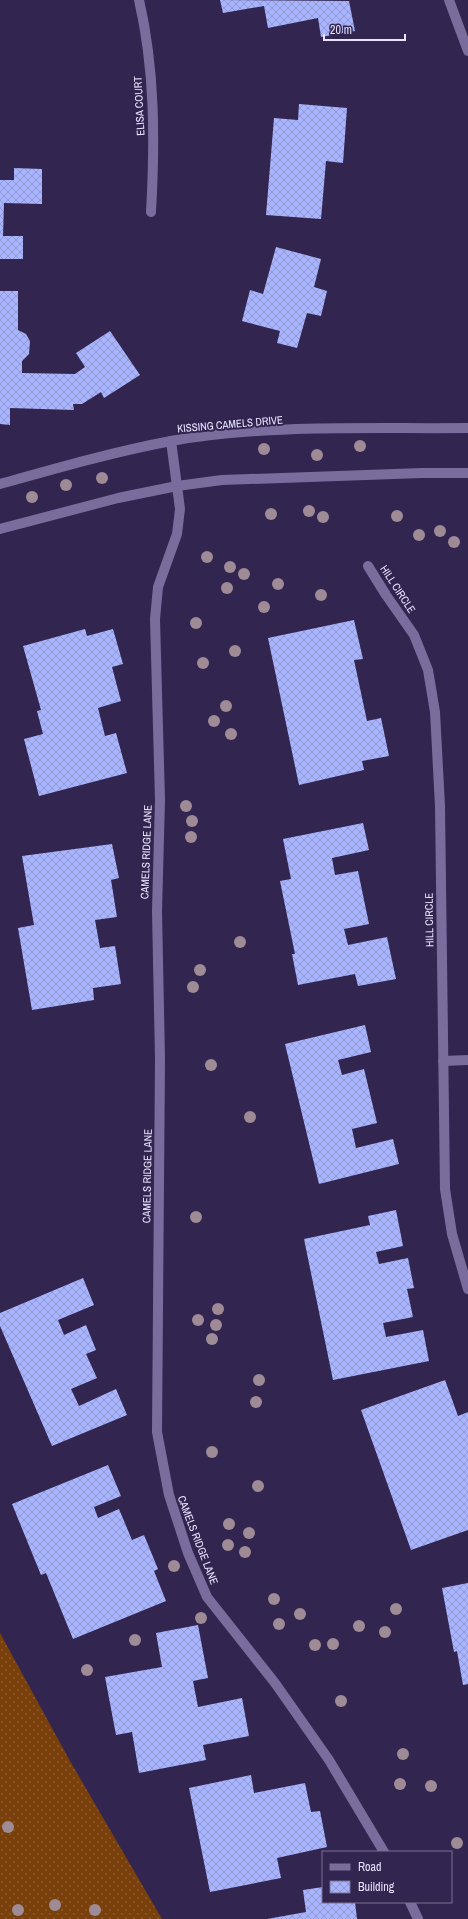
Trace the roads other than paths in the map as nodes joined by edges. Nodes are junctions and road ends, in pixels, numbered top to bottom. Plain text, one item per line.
1 (139, 0) edge
2 (449, 0) edge
3 (468, 51) edge
4 (151, 212) dead end
5 (468, 428) edge
6 (171, 441) junction
7 (468, 473) edge
8 (0, 484) edge
9 (177, 486) junction
10 (0, 529) edge
11 (368, 566) dead end
12 (468, 1060) edge
13 (443, 1061) junction
14 (468, 1289) edge
15 (383, 1851) edge
16 (410, 1903) edge
17 (418, 1919) edge

1 - 4 street, ELISA COURT
2 - 3 street
5 - 6 street, KISSING CAMELS DRIVE
6 - 8 street, KISSING CAMELS DRIVE
6 - 9 street, CAMELS RIDGE LANE
7 - 9 street
9 - 10 street
9 - 15 street, CAMELS RIDGE LANE
11 - 13 street, HILL CIRCLE
12 - 13 street
13 - 14 street, HILL CIRCLE
16 - 17 street

